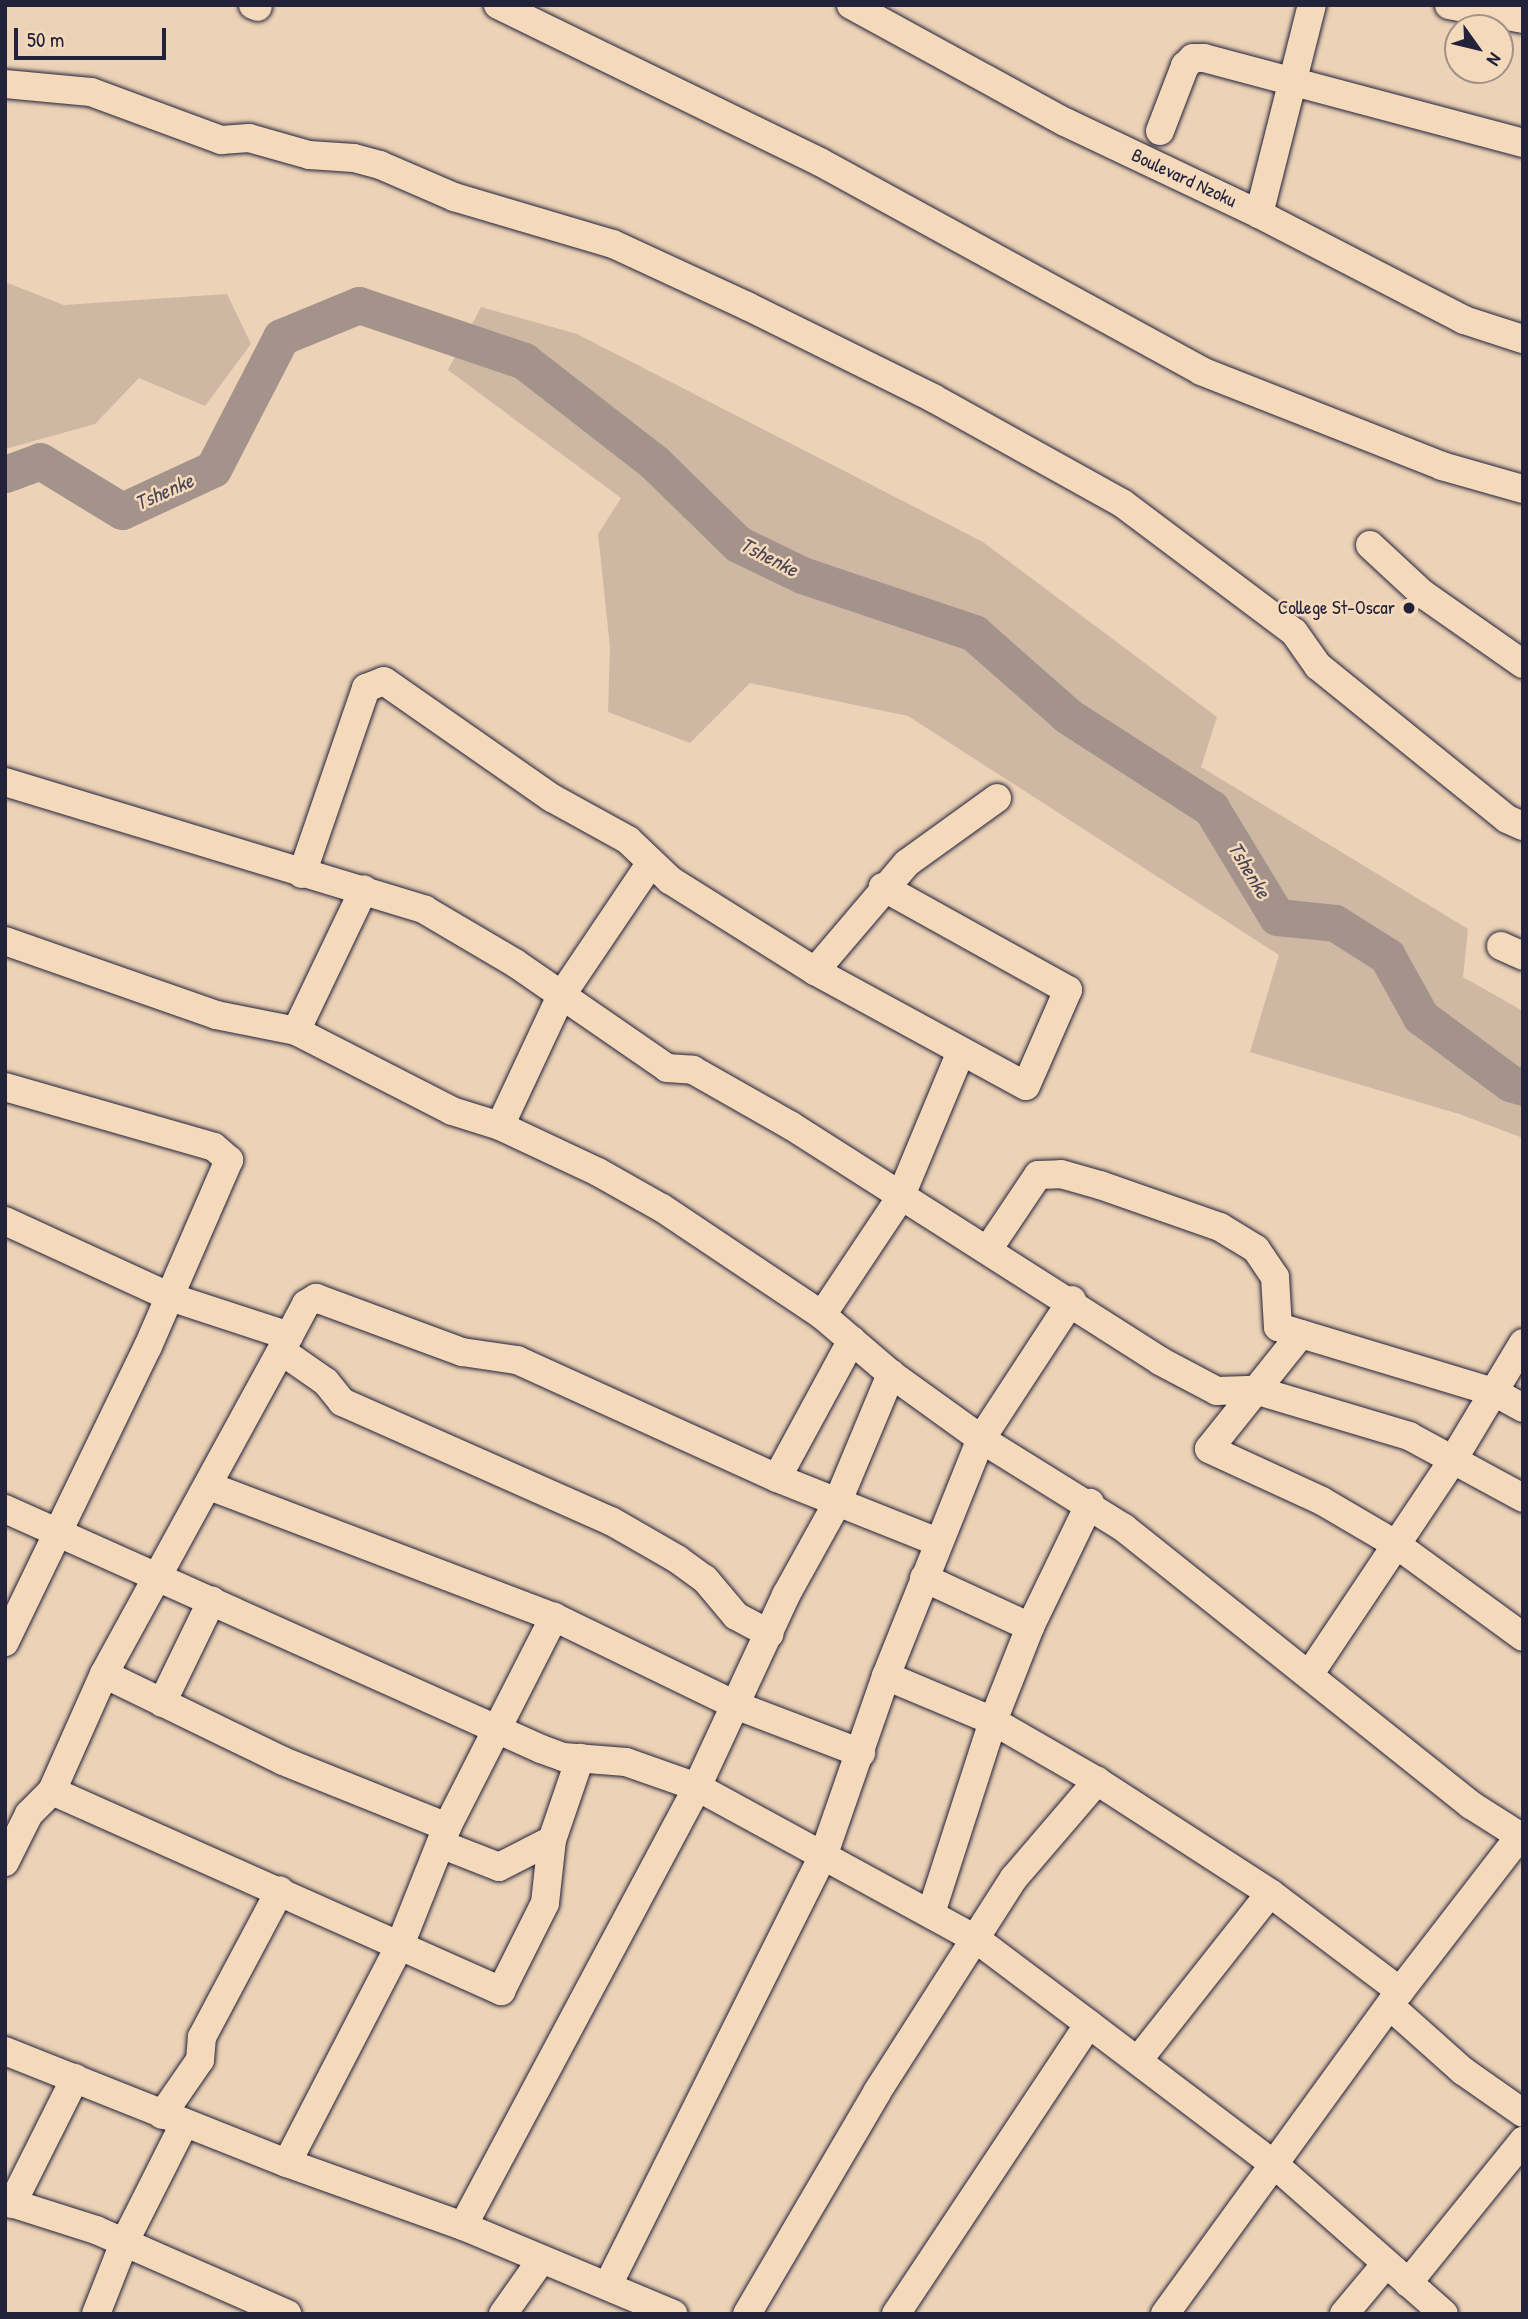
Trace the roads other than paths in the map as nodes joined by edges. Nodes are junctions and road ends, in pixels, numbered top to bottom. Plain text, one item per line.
1 (498, 5) edge
2 (851, 5) edge
3 (1312, 5) edge
4 (1449, 5) edge
5 (1523, 19) edge
6 (1293, 83) junction
7 (5, 84) edge
8 (1160, 131) dead end
9 (1523, 143) edge
10 (1259, 214) junction
11 (1523, 339) edge
12 (1523, 489) edge
13 (1370, 545) dead end
14 (1523, 664) edge
15 (5, 782) edge
16 (997, 797) dead end
17 (1523, 826) edge
18 (650, 864) junction
19 (302, 874) junction
20 (883, 887) junction
21 (364, 889) junction
22 (5, 941) edge
23 (815, 971) junction
24 (561, 996) junction
25 (296, 1031) junction
26 (960, 1054) junction
27 (5, 1087) edge
28 (499, 1126) junction
29 (900, 1198) junction
30 (5, 1221) edge
31 (989, 1248) junction
32 (170, 1297) junction
33 (1072, 1300) junction
34 (822, 1315) junction
35 (1301, 1334) junction
36 (852, 1340) junction
37 (1523, 1343) edge
38 (286, 1344) junction
39 (891, 1374) junction
40 (1255, 1390) junction
41 (1496, 1393) junction
42 (1523, 1408) edge
43 (981, 1438) junction
44 (1454, 1458) junction
45 (777, 1478) junction
46 (208, 1486) junction
47 (1523, 1498) edge
48 (838, 1501) junction
49 (1090, 1503) junction
50 (5, 1509) edge
51 (58, 1534) junction
52 (939, 1542) junction
53 (1397, 1545) junction
54 (158, 1575) junction
55 (924, 1578) junction
56 (212, 1600) junction
57 (554, 1617) junction
58 (1030, 1627) junction
59 (770, 1634) junction
60 (1523, 1637) edge
61 (5, 1643) edge
62 (104, 1674) junction
63 (1309, 1675) junction
64 (886, 1676) junction
65 (162, 1703) junction
66 (735, 1705) junction
67 (993, 1721) junction
68 (499, 1729) junction
69 (861, 1753) junction
70 (580, 1758) junction
71 (1097, 1781) junction
72 (697, 1787) junction
73 (52, 1791) junction
74 (445, 1836) junction
75 (1521, 1837) edge
76 (552, 1840) junction
77 (824, 1854) junction
78 (5, 1862) edge
79 (280, 1890) junction
80 (1270, 1894) junction
81 (931, 1913) junction
82 (976, 1939) junction
83 (400, 1945) junction
84 (1395, 1998) junction
85 (1088, 2024) junction
86 (5, 2051) edge
87 (1139, 2059) junction
88 (75, 2078) junction
89 (1523, 2113) edge
90 (173, 2119) junction
91 (1519, 2152) edge
92 (286, 2163) junction
93 (1275, 2165) junction
94 (9, 2203) edge
95 (463, 2226) junction
96 (129, 2232) junction
97 (542, 2259) junction
98 (1385, 2264) junction
99 (1408, 2283) junction
100 (608, 2285) junction
101 (96, 2314) edge
102 (287, 2314) edge
103 (503, 2314) edge
104 (673, 2314) edge
105 (747, 2314) edge
106 (896, 2314) edge
107 (1165, 2314) edge
108 (1344, 2314) edge
109 (1444, 2314) edge

1 - 12 street
2 - 10 street, Boulevard Nzoku
3 - 6 street
4 - 5 street
6 - 8 street
6 - 9 street
6 - 10 street
7 - 17 street
10 - 11 street, Boulevard Nzoku
13 - 14 street
15 - 19 street
16 - 20 street
18 - 19 street
18 - 23 street
18 - 24 street
19 - 21 street
20 - 23 street
20 - 26 street
21 - 24 street
21 - 25 street
22 - 25 street
23 - 26 street
24 - 28 street
24 - 29 street
25 - 28 street
26 - 29 street
27 - 32 street
28 - 34 street
29 - 31 street
29 - 34 street
30 - 32 street
31 - 33 street
31 - 35 street
32 - 38 street
32 - 51 street
33 - 40 street
33 - 43 street
34 - 36 street
35 - 40 street
35 - 41 street
36 - 39 street
36 - 45 street
37 - 41 street
38 - 45 street
38 - 46 street
38 - 59 street
39 - 43 street
39 - 48 street
40 - 44 street
40 - 53 street
41 - 42 street
41 - 44 street
43 - 49 street
43 - 52 street
44 - 47 street
44 - 53 street
45 - 48 street
46 - 54 street
46 - 57 street
48 - 52 street
48 - 59 street
49 - 58 street
49 - 63 street
50 - 51 street
51 - 54 street
51 - 61 street
52 - 55 street
53 - 60 street
53 - 63 street
54 - 56 street
54 - 62 street
55 - 58 street
55 - 64 street
56 - 65 street
56 - 68 street
57 - 66 street
57 - 68 street
58 - 67 street
59 - 66 street
62 - 65 street
62 - 73 street
63 - 75 street
64 - 67 street
64 - 69 street
65 - 74 street
66 - 69 street
66 - 72 street
67 - 71 street
67 - 81 street
68 - 70 street
68 - 74 street
69 - 77 street
70 - 72 street
70 - 76 street
71 - 80 street
71 - 82 street
72 - 77 street
72 - 95 street
73 - 78 street
73 - 79 street
74 - 76 street
74 - 83 street
75 - 84 street
76 - 83 street
77 - 81 street
77 - 100 street
79 - 83 street
79 - 90 street
80 - 84 street
80 - 87 street
81 - 82 street
82 - 85 street
82 - 105 street
83 - 92 street
84 - 89 street
84 - 93 street
85 - 87 street
85 - 106 street
86 - 88 street
87 - 93 street
88 - 90 street
88 - 94 street
90 - 92 street
90 - 96 street
91 - 99 street
92 - 95 street
93 - 98 street
93 - 107 street
94 - 96 street
95 - 97 street
96 - 101 street
96 - 102 street
97 - 100 street
97 - 103 street
98 - 99 street
98 - 108 street
99 - 109 street
100 - 104 street

